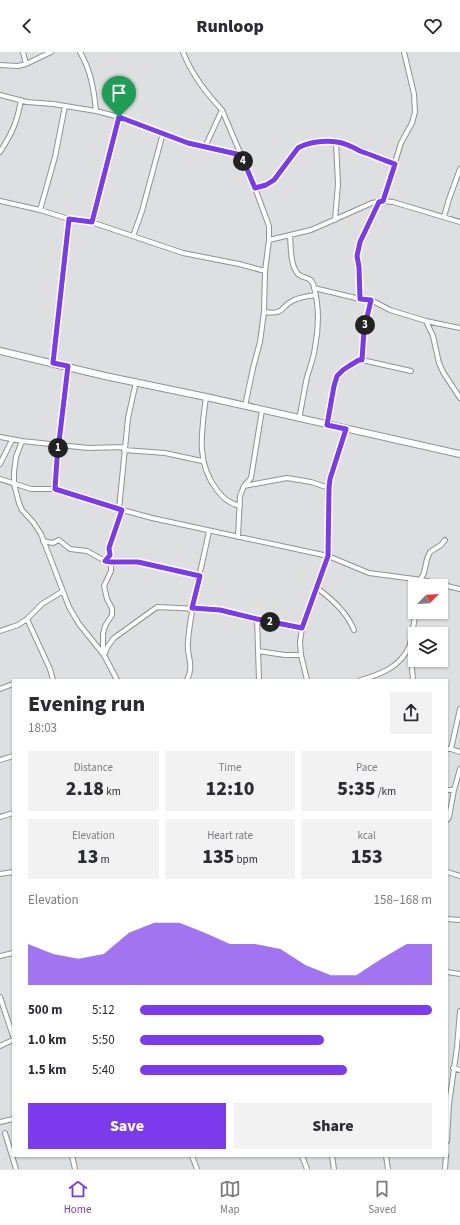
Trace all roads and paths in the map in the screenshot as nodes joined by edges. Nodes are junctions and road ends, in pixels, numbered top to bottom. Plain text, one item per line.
1 (23, 52) edge
2 (52, 52) edge
3 (80, 52) edge
4 (183, 52) edge
5 (404, 52) edge
6 (26, 64) junction
7 (0, 65) edge
8 (0, 95) edge
9 (21, 100) junction
10 (65, 106) junction
11 (222, 110) junction
12 (96, 111) junction
13 (119, 117) junction
14 (163, 133) junction
15 (336, 142) junction
16 (205, 147) junction
17 (0, 152) edge
18 (241, 155) junction
19 (395, 164) junction
20 (460, 169) edge
21 (255, 188) junction
22 (0, 201) edge
23 (381, 201) junction
24 (40, 210) junction
25 (444, 217) junction
26 (69, 219) junction
27 (335, 220) junction
28 (92, 222) junction
29 (460, 222) edge
30 (133, 236) junction
31 (290, 236) junction
32 (270, 240) junction
33 (265, 271) junction
34 (314, 288) junction
35 (316, 296) junction
36 (360, 299) junction
37 (371, 300) junction
38 (264, 312) junction
39 (426, 320) junction
40 (460, 328) edge
41 (0, 351) edge
42 (362, 360) junction
43 (53, 363) junction
44 (68, 366) junction
45 (411, 371) dead end
46 (136, 382) junction
47 (206, 397) junction
48 (460, 398) edge
49 (245, 406) junction
50 (262, 410) junction
51 (299, 419) junction
52 (327, 425) junction
53 (346, 429) junction
54 (0, 437) edge
55 (12, 440) junction
56 (22, 441) junction
57 (59, 446) junction
58 (125, 449) junction
59 (460, 454) edge
60 (202, 461) junction
61 (0, 464) edge
62 (0, 479) edge
63 (14, 484) junction
64 (244, 486) junction
65 (329, 488) junction
66 (55, 489) junction
67 (240, 506) junction
68 (120, 510) junction
69 (209, 531) junction
70 (238, 538) junction
71 (445, 540) dead end
72 (43, 541) junction
73 (328, 556) junction
74 (105, 561) junction
75 (111, 562) junction
76 (200, 576) junction
77 (414, 579) edge
78 (421, 579) edge
79 (448, 587) edge
80 (317, 588) junction
81 (460, 590) edge
82 (63, 591) junction
83 (192, 608) junction
84 (27, 619) junction
85 (257, 619) junction
86 (302, 628) junction
87 (354, 630) dead end
88 (0, 631) edge
89 (408, 648) edge
90 (258, 651) junction
91 (104, 653) junction
92 (301, 655) junction
93 (412, 667) edge
94 (53, 679) edge
95 (117, 679) edge
96 (187, 679) edge
97 (259, 679) edge
98 (308, 679) edge
99 (363, 679) edge
100 (413, 679) edge
101 (12, 684) edge
102 (0, 688) edge
103 (460, 709) edge
104 (449, 749) edge
105 (460, 752) edge
106 (12, 756) edge
107 (0, 760) edge
108 (460, 769) edge
109 (448, 790) edge
110 (454, 790) junction
111 (12, 813) edge
112 (0, 816) edge
113 (448, 818) edge
114 (12, 872) edge
115 (448, 872) edge
116 (0, 874) edge
117 (460, 876) edge
118 (448, 918) edge
119 (460, 920) edge
120 (12, 953) edge
121 (0, 956) edge
122 (448, 972) edge
123 (460, 974) edge
124 (0, 997) edge
125 (460, 1011) edge
126 (12, 1033) edge
127 (12, 1040) edge
128 (0, 1046) edge
129 (453, 1068) junction
130 (460, 1070) edge
131 (448, 1118) edge
132 (12, 1119) edge
133 (0, 1122) edge
134 (5, 1133) dead end
135 (12, 1156) edge
136 (12, 1157) edge
137 (72, 1157) edge
138 (192, 1157) edge
139 (302, 1157) edge
140 (332, 1157) edge
141 (386, 1157) edge
142 (446, 1157) edge
143 (16, 1169) edge
144 (75, 1169) edge
145 (197, 1169) edge
146 (307, 1169) edge
147 (334, 1169) edge
148 (388, 1169) edge
149 (445, 1169) edge

1 - 6 street
2 - 6 street
3 - 12 street
4 - 11 street
5 - 19 street
6 - 7 street
8 - 9 street
9 - 10 street
9 - 17 street
10 - 12 street
10 - 24 street
11 - 16 street
11 - 18 street
12 - 13 street
13 - 14 street
13 - 28 street
14 - 16 street
14 - 30 street
15 - 19 street
15 - 21 street
15 - 27 street
16 - 18 street
18 - 21 street
19 - 23 street
20 - 25 street
21 - 32 street
22 - 24 street
23 - 25 street
23 - 27 street
23 - 36 street
24 - 26 street
25 - 29 street
26 - 28 street
26 - 43 street
27 - 31 street
28 - 30 street
30 - 33 street
31 - 32 street
31 - 34 street
32 - 33 street
33 - 38 street
34 - 35 street
34 - 36 street
35 - 38 street
35 - 51 street
36 - 37 street
37 - 39 street
37 - 42 street
38 - 49 street
39 - 40 street
39 - 48 street
41 - 43 main road
42 - 45 street
42 - 52 street
43 - 44 main road
44 - 46 main road
44 - 57 street
46 - 47 main road
46 - 58 street
47 - 49 main road
47 - 60 street
49 - 50 main road
50 - 51 main road
50 - 64 street
51 - 52 main road
52 - 53 main road
53 - 59 main road
53 - 65 street
54 - 55 street
55 - 56 street
55 - 61 street
56 - 57 street
56 - 63 street
57 - 58 street
57 - 66 street
58 - 60 street
58 - 68 street
60 - 67 street
62 - 63 street
63 - 66 street
63 - 72 street
64 - 65 street
64 - 67 street
65 - 73 street
66 - 68 street
67 - 70 street
68 - 69 street
68 - 74 street
69 - 70 street
69 - 76 street
70 - 73 street
71 - 78 street
72 - 74 street
72 - 82 street
73 - 77 street
73 - 80 street
74 - 75 street
75 - 76 street
75 - 91 street
76 - 83 street
79 - 81 street
80 - 86 street
80 - 87 street
82 - 84 street
82 - 91 street
83 - 85 street
83 - 91 street
83 - 96 street
84 - 88 street
84 - 94 street
85 - 86 street
85 - 90 street
86 - 92 street
89 - 99 street
90 - 92 street
90 - 97 street
91 - 95 street
92 - 98 street
93 - 100 street
101 - 102 street
103 - 104 street
104 - 105 street
106 - 107 street
108 - 110 street
109 - 110 street
110 - 113 street
111 - 112 street
114 - 116 street
115 - 117 street
118 - 119 street
120 - 121 street
122 - 123 street
124 - 126 street
125 - 129 street
127 - 128 street
129 - 130 street
129 - 131 street
132 - 133 street
134 - 135 street
136 - 143 street
137 - 144 street
138 - 145 street
139 - 146 street
140 - 147 street
141 - 148 street
142 - 149 street

